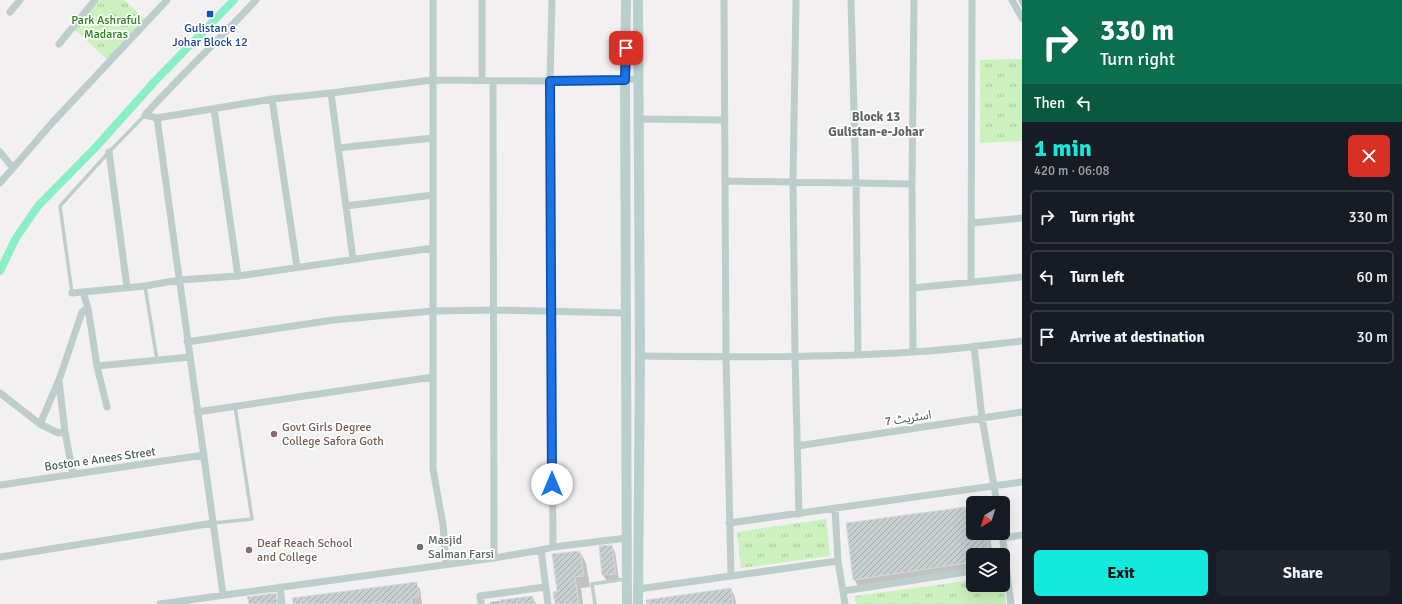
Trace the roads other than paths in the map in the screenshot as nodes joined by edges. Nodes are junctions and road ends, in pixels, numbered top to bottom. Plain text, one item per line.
1 (20, 0) edge
2 (95, 0) edge
3 (167, 0) edge
4 (256, 0) edge
5 (433, 0) edge
6 (482, 0) edge
7 (552, 0) edge
8 (626, 0) edge
9 (638, 0) edge
10 (724, 0) edge
11 (796, 0) edge
12 (851, 0) edge
13 (914, 0) edge
14 (972, 0) edge
15 (1012, 0) edge
16 (10, 12) dead end
17 (1022, 18) edge
18 (58, 44) dead end
19 (638, 79) junction
20 (432, 80) junction
21 (482, 80) junction
22 (625, 80) junction
23 (493, 81) junction
24 (550, 81) junction
25 (331, 93) junction
26 (272, 99) junction
27 (214, 108) junction
28 (145, 115) junction
29 (157, 118) junction
30 (638, 120) junction
31 (725, 120) junction
32 (433, 138) junction
33 (338, 148) junction
34 (0, 152) edge
35 (109, 152) junction
36 (13, 168) junction
37 (725, 181) junction
38 (793, 182) junction
39 (0, 183) edge
40 (856, 184) junction
41 (912, 184) junction
42 (433, 195) junction
43 (346, 206) junction
44 (1022, 218) edge
45 (972, 223) junction
46 (433, 248) junction
47 (353, 259) junction
48 (297, 267) junction
49 (626, 268) junction
50 (639, 268) junction
51 (238, 276) junction
52 (1022, 277) edge
53 (180, 280) junction
54 (971, 282) junction
55 (145, 286) junction
56 (127, 287) junction
57 (913, 288) junction
58 (83, 292) junction
59 (72, 293) joint
60 (88, 308) junction
61 (494, 310) junction
62 (433, 311) junction
63 (551, 312) junction
64 (626, 313) junction
65 (1022, 341) edge
66 (187, 342) junction
67 (974, 346) junction
68 (913, 352) junction
69 (858, 355) junction
70 (640, 356) junction
71 (795, 356) junction
72 (190, 357) junction
73 (726, 357) junction
74 (157, 360) junction
75 (97, 366) junction
76 (433, 377) junction
77 (59, 380) junction
78 (0, 393) edge
79 (235, 406) junction
80 (108, 407) dead end
81 (197, 412) junction
82 (1022, 412) edge
83 (982, 418) junction
84 (40, 424) junction
85 (65, 432) junction
86 (797, 446) junction
87 (204, 455) junction
88 (73, 474) junction
89 (1022, 482) edge
90 (0, 485) edge
91 (994, 486) junction
92 (996, 496) edge
93 (835, 508) junction
94 (799, 514) junction
95 (213, 523) junction
96 (729, 523) junction
97 (1010, 535) edge
98 (1022, 535) edge
99 (627, 538) junction
100 (552, 547) junction
101 (541, 550) junction
102 (0, 557) edge
103 (494, 558) junction
104 (838, 561) junction
105 (446, 564) junction
106 (966, 572) edge
107 (731, 576) junction
108 (627, 579) junction
109 (545, 587) junction
110 (280, 588) junction
111 (638, 589) junction
112 (843, 591) junction
113 (1009, 592) edge
114 (223, 594) junction
115 (209, 600) edge
116 (160, 604) edge
117 (282, 604) edge
118 (481, 604) edge
119 (548, 604) edge
120 (595, 604) edge
121 (626, 604) edge
122 (638, 604) edge
123 (845, 604) edge
124 (1011, 604) edge

1 - 16 street
2 - 18 street
3 - 36 street
4 - 28 street
5 - 20 street
6 - 21 street
7 - 24 street
8 - 22 street
9 - 19 street
10 - 31 street
11 - 38 street
12 - 40 street
13 - 41 street
14 - 45 street
15 - 17 street
19 - 22 street
19 - 30 street
20 - 21 street
20 - 25 street
20 - 32 street
21 - 23 street
22 - 24 street
22 - 49 street
23 - 24 street
23 - 61 street
24 - 63 street
25 - 26 street
25 - 33 street
26 - 27 street
26 - 48 street
27 - 29 street
27 - 51 street
28 - 29 street
28 - 35 lane
29 - 53 street
30 - 31 street
30 - 50 street
31 - 37 street
32 - 33 street
32 - 42 street
33 - 43 street
34 - 36 street
35 - 56 street
35 - 59 lane
36 - 39 street
37 - 38 street
37 - 73 street
38 - 40 street
38 - 71 street
40 - 41 street
40 - 69 street
41 - 57 street
42 - 43 street
42 - 46 street
43 - 47 street
44 - 45 street
45 - 54 street
46 - 47 street
46 - 62 street
47 - 48 street
48 - 51 street
49 - 50 street
49 - 64 street
50 - 70 street
51 - 53 street
52 - 54 street
53 - 55 street
53 - 66 street
54 - 57 street
55 - 56 street
55 - 74 lane
56 - 58 street
57 - 68 street
58 - 59 street
58 - 60 street
60 - 75 street
60 - 77 street
61 - 62 street
61 - 63 street
61 - 103 street
62 - 66 street
62 - 76 street
63 - 64 street
63 - 100 street
64 - 99 street
65 - 67 street
66 - 72 street
67 - 68 street
67 - 83 street
68 - 69 street
69 - 71 street
70 - 73 street
70 - 111 street
71 - 73 street
71 - 86 street
72 - 74 street
72 - 81 street
73 - 96 street
74 - 75 street
75 - 80 street
76 - 79 street
76 - 105 street
77 - 84 street
77 - 85 street
78 - 84 street
79 - 81 street
79 - 95 lane
81 - 87 street
82 - 83 street, اسٹریٹ 7
83 - 86 street, اسٹریٹ 7
83 - 91 street
84 - 85 street
85 - 88 street
86 - 94 street
87 - 88 street, Boston e Anees Street
87 - 95 street
88 - 90 street, Boston e Anees Street
89 - 91 street
91 - 92 street
91 - 93 street
93 - 94 street
93 - 104 street
94 - 96 street
95 - 102 street
95 - 114 street
96 - 107 street
97 - 98 street
99 - 100 street
99 - 108 street
100 - 101 street
101 - 103 street
101 - 109 street
103 - 105 street
104 - 107 street
104 - 112 street
105 - 110 street
106 - 112 street
107 - 111 street
108 - 120 lane
108 - 121 street
109 - 118 street
109 - 119 street
110 - 114 street
110 - 117 street
111 - 122 street
112 - 123 street
113 - 124 street
114 - 115 street
115 - 116 street

